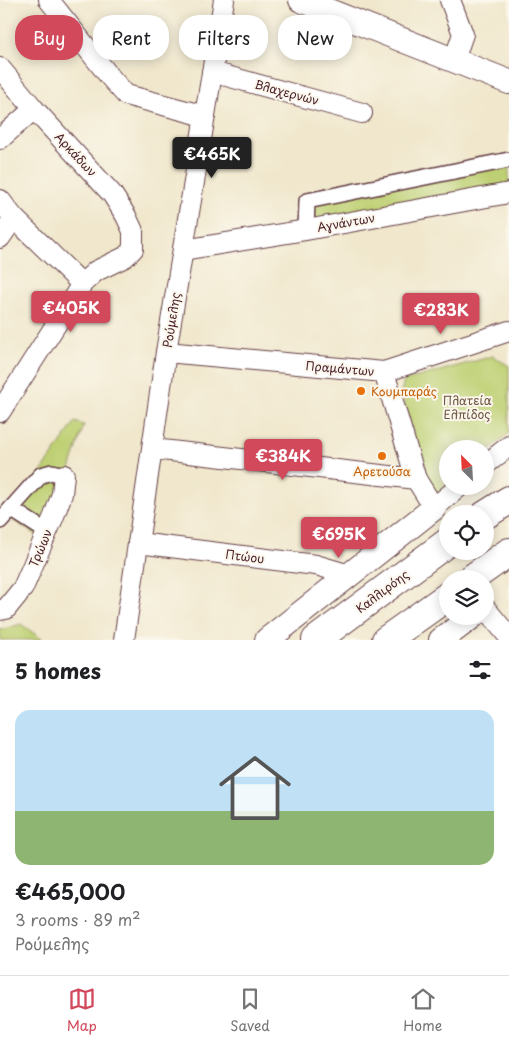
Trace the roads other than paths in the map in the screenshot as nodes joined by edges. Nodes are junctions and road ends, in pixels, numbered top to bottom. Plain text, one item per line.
1 (48, 0) edge
2 (224, 0) edge
3 (301, 0) edge
4 (450, 0) edge
5 (454, 60) junction
6 (0, 68) edge
7 (212, 72) junction
8 (509, 82) edge
9 (34, 109) junction
10 (362, 112) dead end
11 (205, 116) junction
12 (0, 139) edge
13 (509, 160) edge
14 (509, 193) edge
15 (0, 200) edge
16 (14, 218) junction
17 (306, 230) junction
18 (0, 238) edge
19 (183, 250) junction
20 (82, 284) junction
21 (509, 332) edge
22 (166, 352) junction
23 (384, 372) junction
24 (0, 412) edge
25 (509, 446) edge
26 (153, 449) junction
27 (494, 458) edge
28 (64, 475) joint
29 (416, 479) junction
30 (449, 495) edge
31 (509, 500) edge
32 (434, 508) junction
33 (11, 509) junction
34 (494, 509) edge
35 (0, 521) edge
36 (47, 532) junction
37 (138, 544) junction
38 (439, 549) edge
39 (509, 552) edge
40 (484, 570) edge
41 (350, 575) junction
42 (439, 602) edge
43 (0, 610) edge
44 (494, 618) edge
45 (461, 625) edge
46 (508, 634) edge
47 (124, 640) edge
48 (267, 640) edge
49 (316, 640) edge
50 (386, 640) edge
51 (440, 640) edge

1 - 11 street
2 - 7 street, Ρούμελης
3 - 5 street
4 - 5 street
5 - 8 street
6 - 9 street, Αρκάδων
7 - 10 street, Βλαχερνών
7 - 11 street, Ρούμελης
9 - 12 street
9 - 20 street, Αρκάδων
11 - 19 street, Ρούμελης
13 - 17 street
14 - 17 street, Αγνάντων
15 - 16 street
16 - 18 street
16 - 20 street
17 - 19 street, Αγνάντων
19 - 22 street, Ρούμελης
20 - 24 street
21 - 23 street, Πραμάντων
22 - 23 street, Πραμάντων
22 - 26 street, Ρούμελης
23 - 29 street
25 - 27 street
26 - 29 street
26 - 37 street, Ρούμελης
28 - 33 street
28 - 36 street, Τρώων
29 - 32 street
30 - 32 street
31 - 34 main road
32 - 41 street
33 - 35 street
33 - 36 street
36 - 43 street, Τρώων
37 - 41 street, Πτώου
37 - 47 street, Ρούμελης
38 - 49 main road, Καλλιρόης
39 - 40 main road
41 - 48 street
42 - 50 main road
44 - 46 street
45 - 51 street

